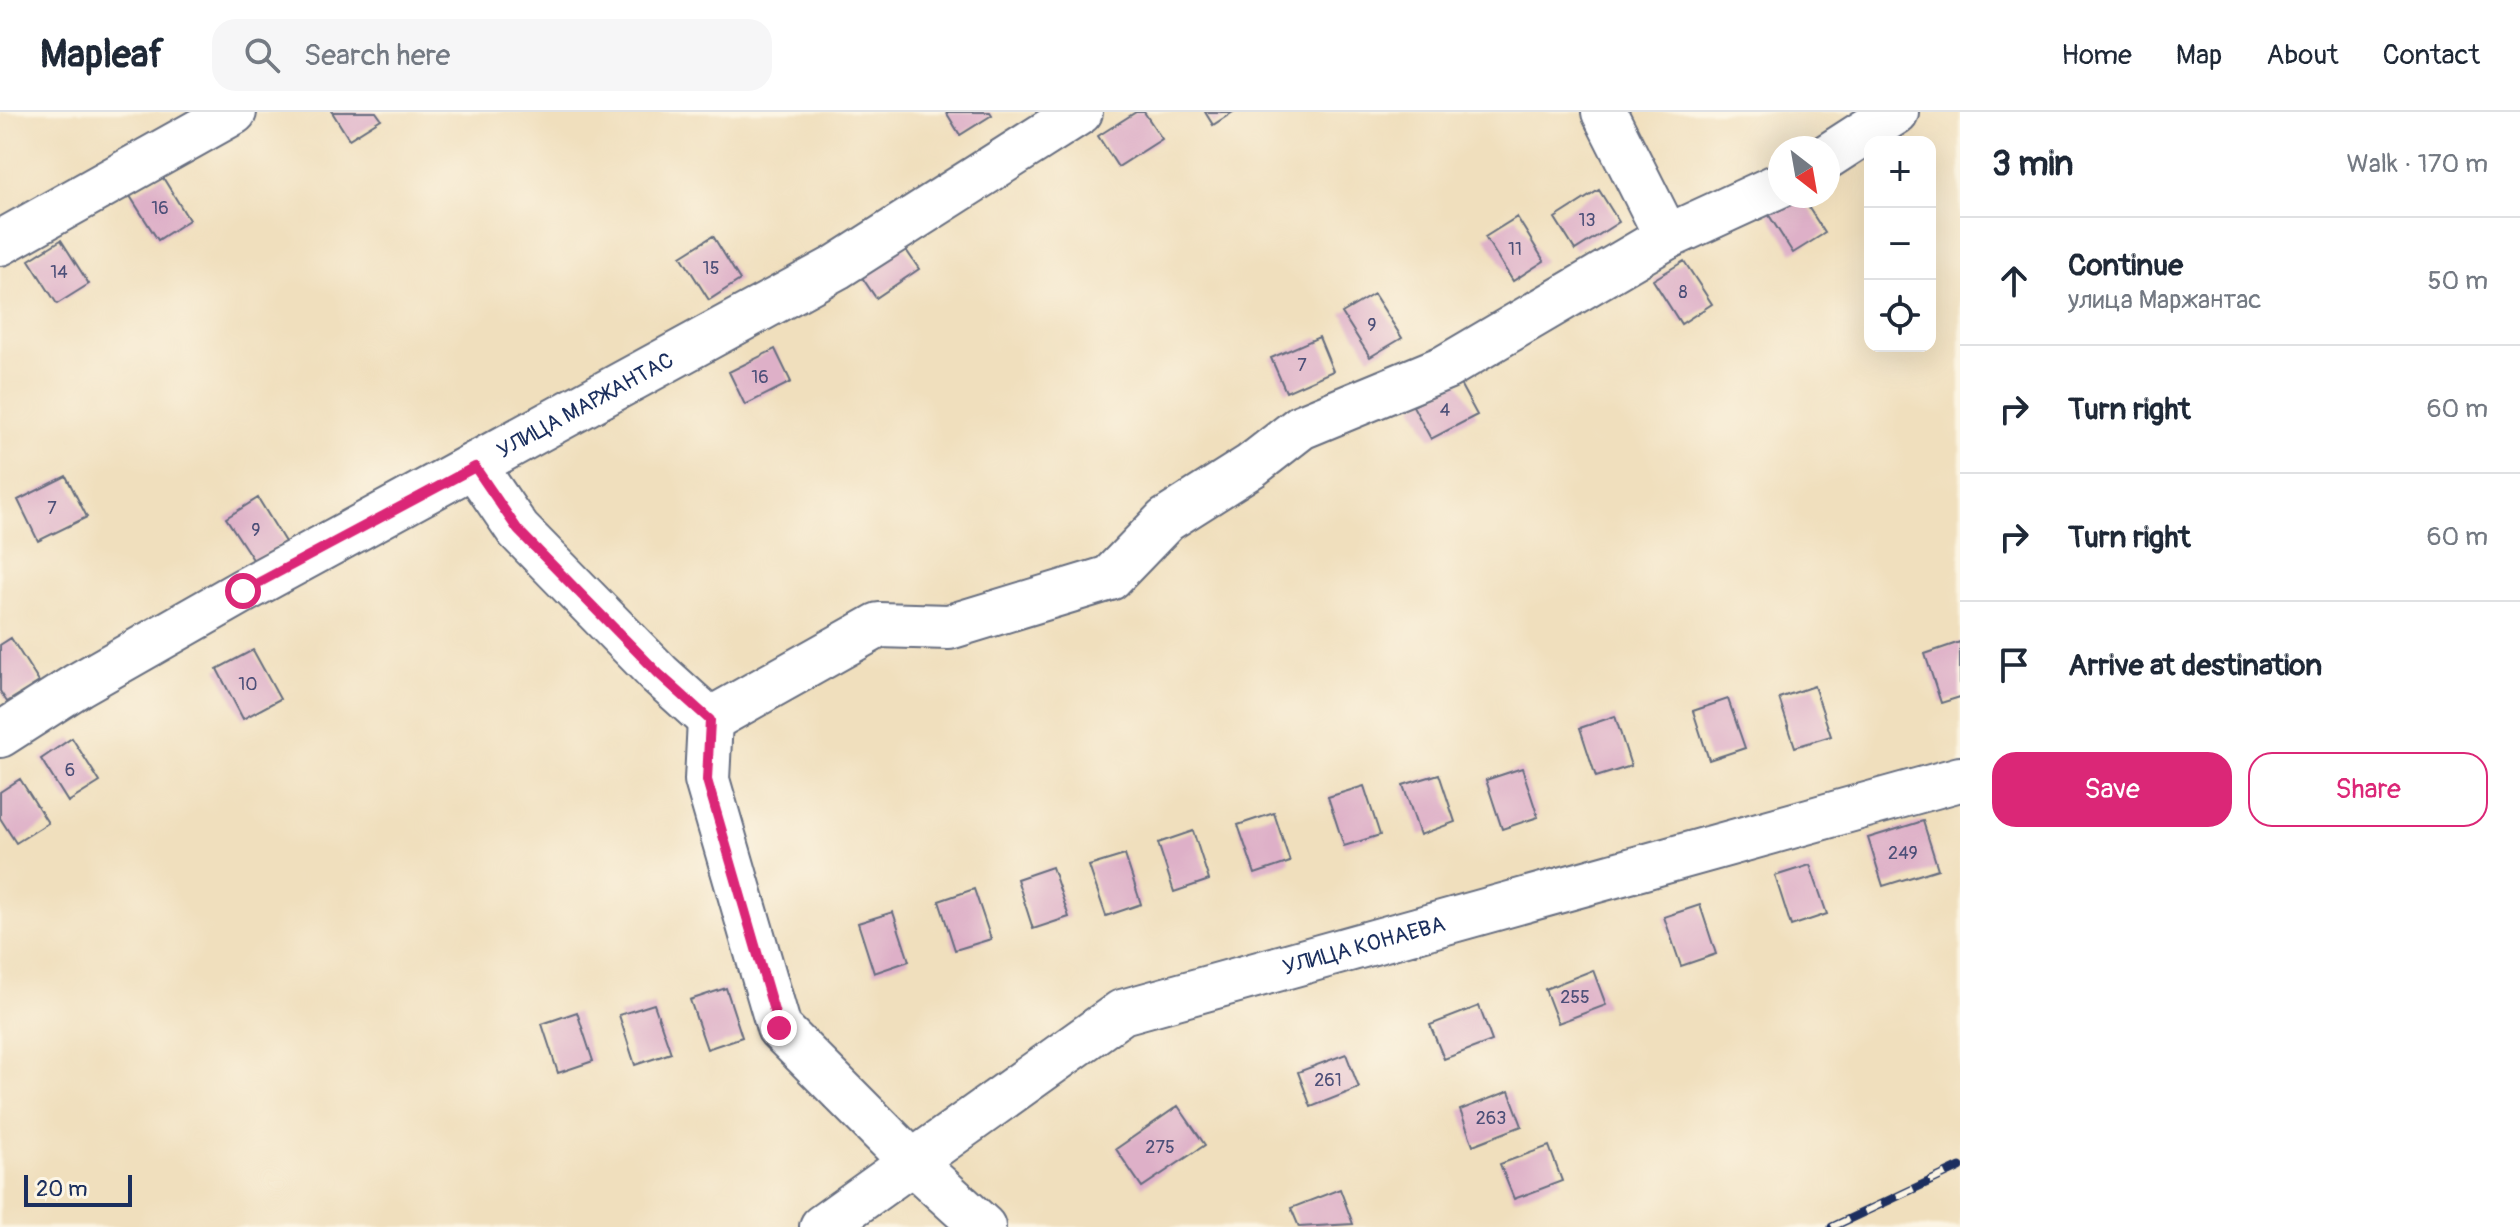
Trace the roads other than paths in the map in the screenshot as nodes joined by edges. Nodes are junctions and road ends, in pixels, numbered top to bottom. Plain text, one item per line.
1 (234, 112) edge
2 (1080, 112) edge
3 (1604, 112) edge
4 (1896, 112) edge
5 (1840, 148) edge
6 (1768, 191) edge
7 (1667, 237) junction
8 (0, 243) edge
9 (475, 467) junction
10 (710, 720) junction
11 (0, 735) edge
12 (1960, 779) edge
13 (914, 1164) junction
14 (822, 1227) edge
15 (983, 1227) edge

1 - 8 street
2 - 9 street, УЛИЦА МАРЖАНТАС
3 - 7 street
4 - 5 street
6 - 7 street
7 - 10 street
9 - 10 street
9 - 11 street, УЛИЦА МАРЖАНТАС
10 - 13 street
12 - 13 street, УЛИЦА КОНАЕВА
13 - 14 street, УЛИЦА КОНАЕВА
13 - 15 street

